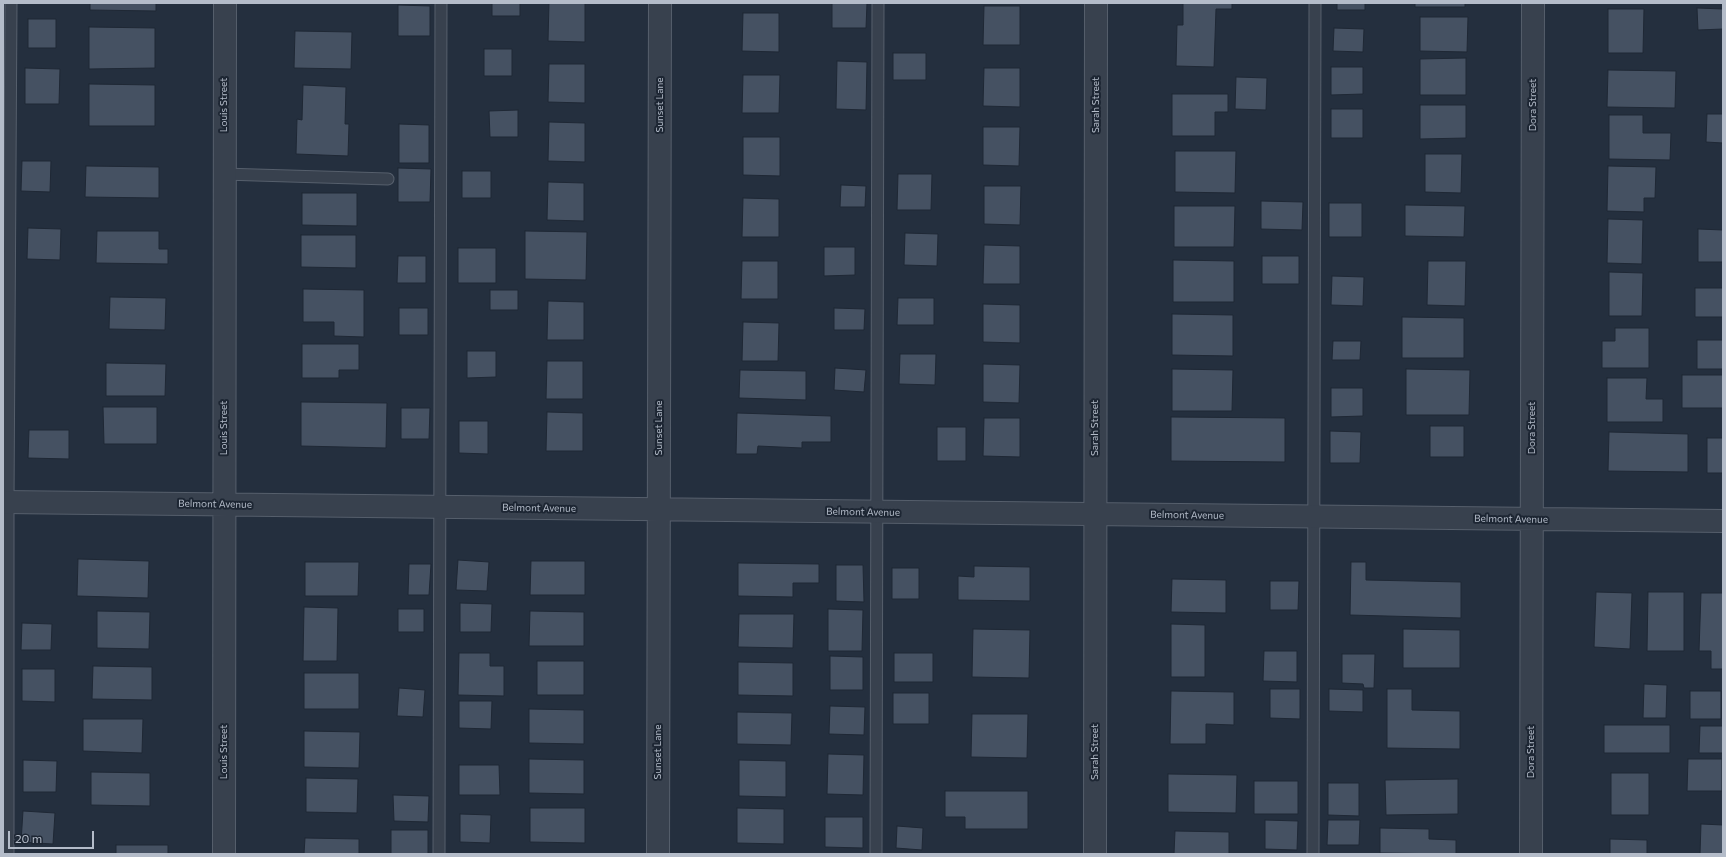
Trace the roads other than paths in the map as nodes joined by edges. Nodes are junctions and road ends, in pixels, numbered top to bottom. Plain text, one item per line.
1 (11, 3) edge
2 (225, 3) edge
3 (441, 3) edge
4 (660, 3) edge
5 (878, 3) edge
6 (1096, 3) edge
7 (1315, 3) edge
8 (1533, 3) edge
9 (223, 174) junction
10 (388, 179) dead end
11 (5, 502) edge
12 (225, 504) junction
13 (441, 507) junction
14 (658, 509) junction
15 (876, 512) junction
16 (1094, 514) junction
17 (1315, 516) junction
18 (1532, 519) junction
19 (1723, 521) edge
20 (8, 854) edge
21 (224, 854) edge
22 (439, 854) edge
23 (658, 854) edge
24 (876, 854) edge
25 (1095, 854) edge
26 (1313, 854) edge
27 (1531, 854) edge

1 - 11 lane
2 - 9 street, Louis Street
3 - 13 lane
4 - 14 street, Sunset Lane
5 - 15 lane
6 - 16 street, Sarah Street
7 - 17 lane
8 - 18 street, Dora Street
9 - 10 lane
9 - 12 street, Louis Street
11 - 12 street, Belmont Avenue
11 - 20 lane
12 - 13 street, Belmont Avenue
12 - 21 street, Louis Street
13 - 14 street, Belmont Avenue
13 - 22 lane
14 - 15 street, Belmont Avenue
14 - 23 street, Sunset Lane
15 - 16 street, Belmont Avenue
15 - 24 lane
16 - 17 street, Belmont Avenue
16 - 25 street, Sarah Street
17 - 18 street, Belmont Avenue
17 - 26 lane
18 - 19 street, Belmont Avenue
18 - 27 street, Dora Street

